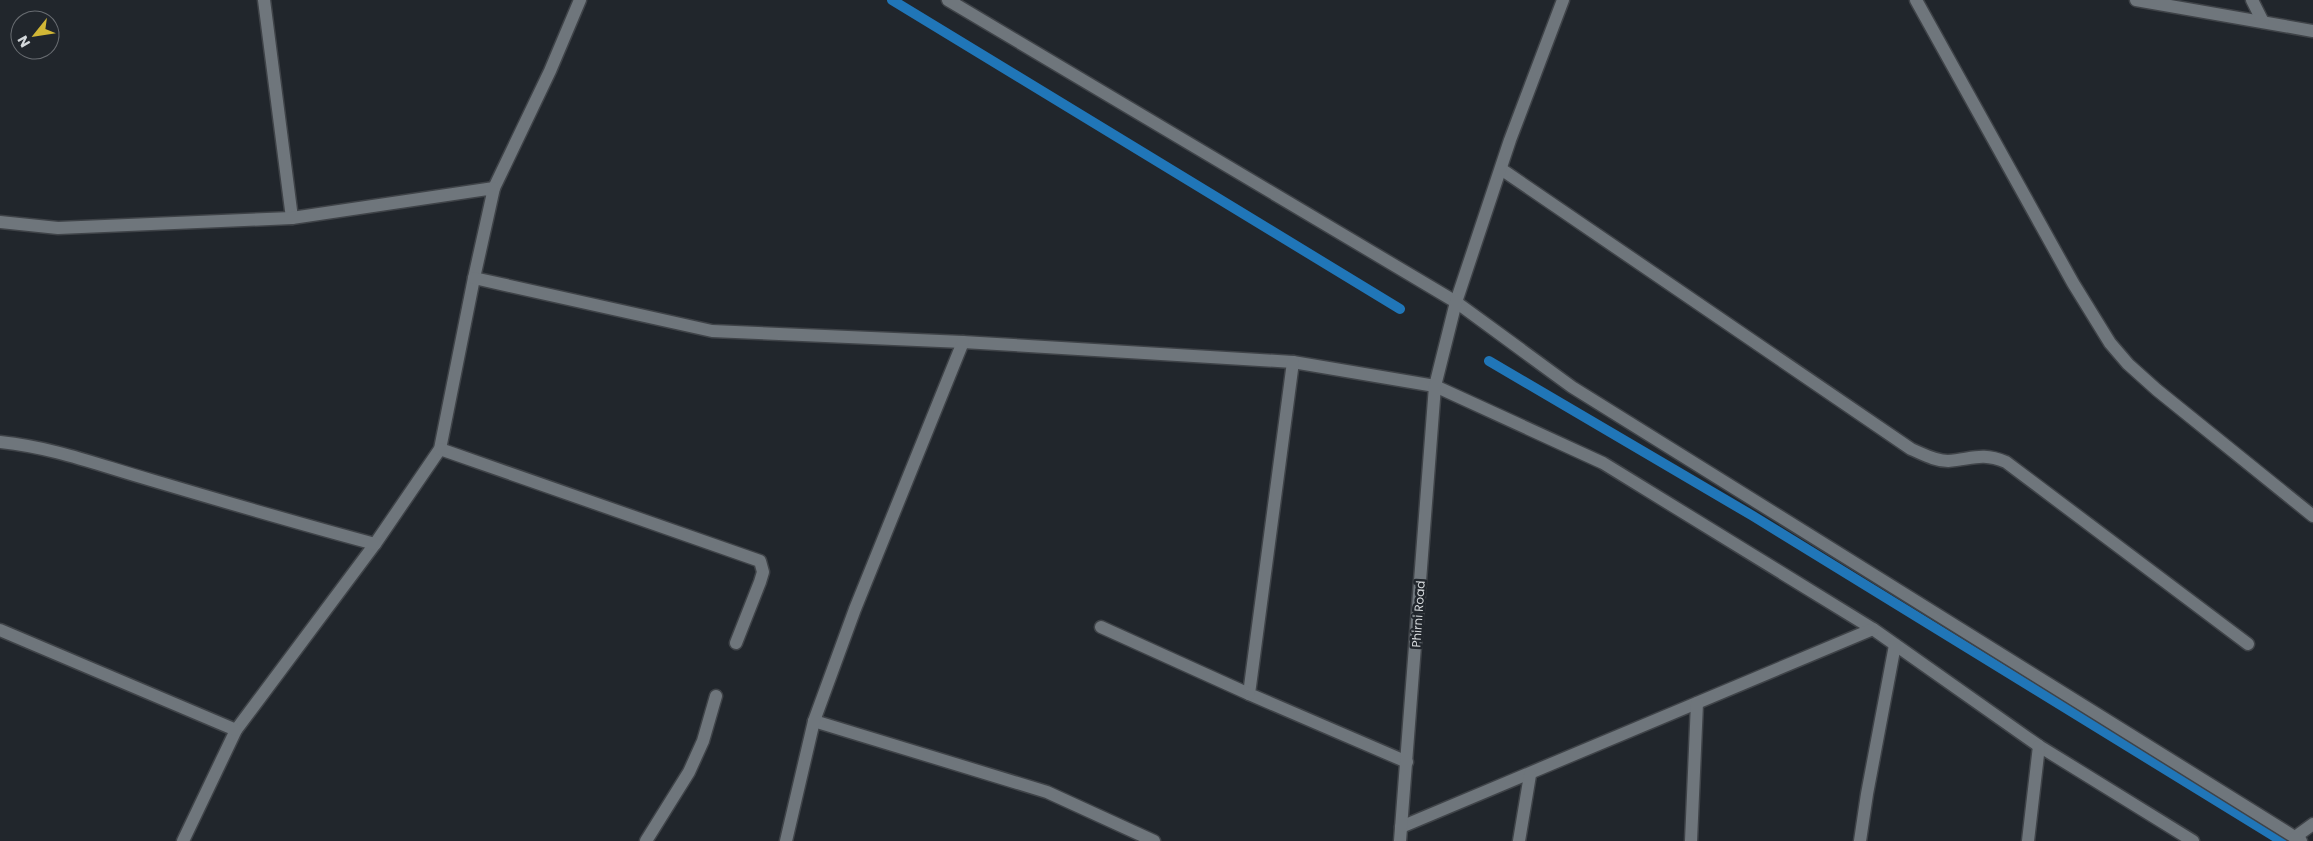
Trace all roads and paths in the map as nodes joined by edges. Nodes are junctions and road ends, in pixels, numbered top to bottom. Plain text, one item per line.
1 (264, 0) edge
2 (580, 0) edge
3 (948, 0) edge
4 (1563, 0) edge
5 (1916, 0) edge
6 (2136, 0) edge
7 (2252, 0) edge
8 (2263, 22) junction
9 (2313, 31) edge
10 (1501, 169) junction
11 (494, 188) junction
12 (292, 218) junction
13 (0, 222) edge
14 (474, 278) junction
15 (1456, 302) junction
16 (963, 342) junction
17 (1293, 362) junction
18 (1435, 386) junction
19 (0, 442) edge
20 (440, 449) junction
21 (2313, 516) edge
22 (375, 544) junction
23 (1102, 627) dead end
24 (1873, 629) junction
25 (0, 630) edge
26 (736, 643) dead end
27 (2248, 644) dead end
28 (1895, 645) junction
29 (1249, 694) junction
30 (716, 696) dead end
31 (1697, 703) junction
32 (814, 721) junction
33 (236, 730) junction
34 (2039, 746) junction
35 (1407, 762) junction
36 (1530, 774) junction
37 (2313, 824) edge
38 (1401, 827) junction
39 (2298, 839) edge
40 (182, 841) edge
41 (646, 841) edge
42 (786, 841) edge
43 (1154, 841) edge
44 (1400, 841) edge
45 (1519, 841) edge
46 (1691, 841) edge
47 (1860, 841) edge
48 (2028, 841) edge
49 (2193, 841) edge

1 - 12 street
2 - 11 street
3 - 15 street
4 - 10 street, Phirni Road
5 - 21 street
6 - 8 street
7 - 8 street
8 - 9 street
10 - 15 street, Phirni Road
10 - 27 street
11 - 12 street
11 - 14 street
12 - 13 street
14 - 16 street
14 - 20 street
15 - 18 street, Phirni Road
15 - 39 street
16 - 17 street
16 - 32 street
17 - 18 street
17 - 29 street
18 - 24 street
18 - 35 street, Phirni Road
19 - 22 street
20 - 22 street
20 - 26 street
22 - 33 street
23 - 29 street
24 - 28 street
24 - 31 street
25 - 33 street
28 - 34 street
28 - 47 street
29 - 35 street
30 - 41 street
31 - 36 street
31 - 46 street
32 - 42 street
32 - 43 street
33 - 40 street
34 - 48 street
34 - 49 street
35 - 38 street, Phirni Road
36 - 38 street
36 - 45 street
37 - 39 street
38 - 44 street, Phirni Road

